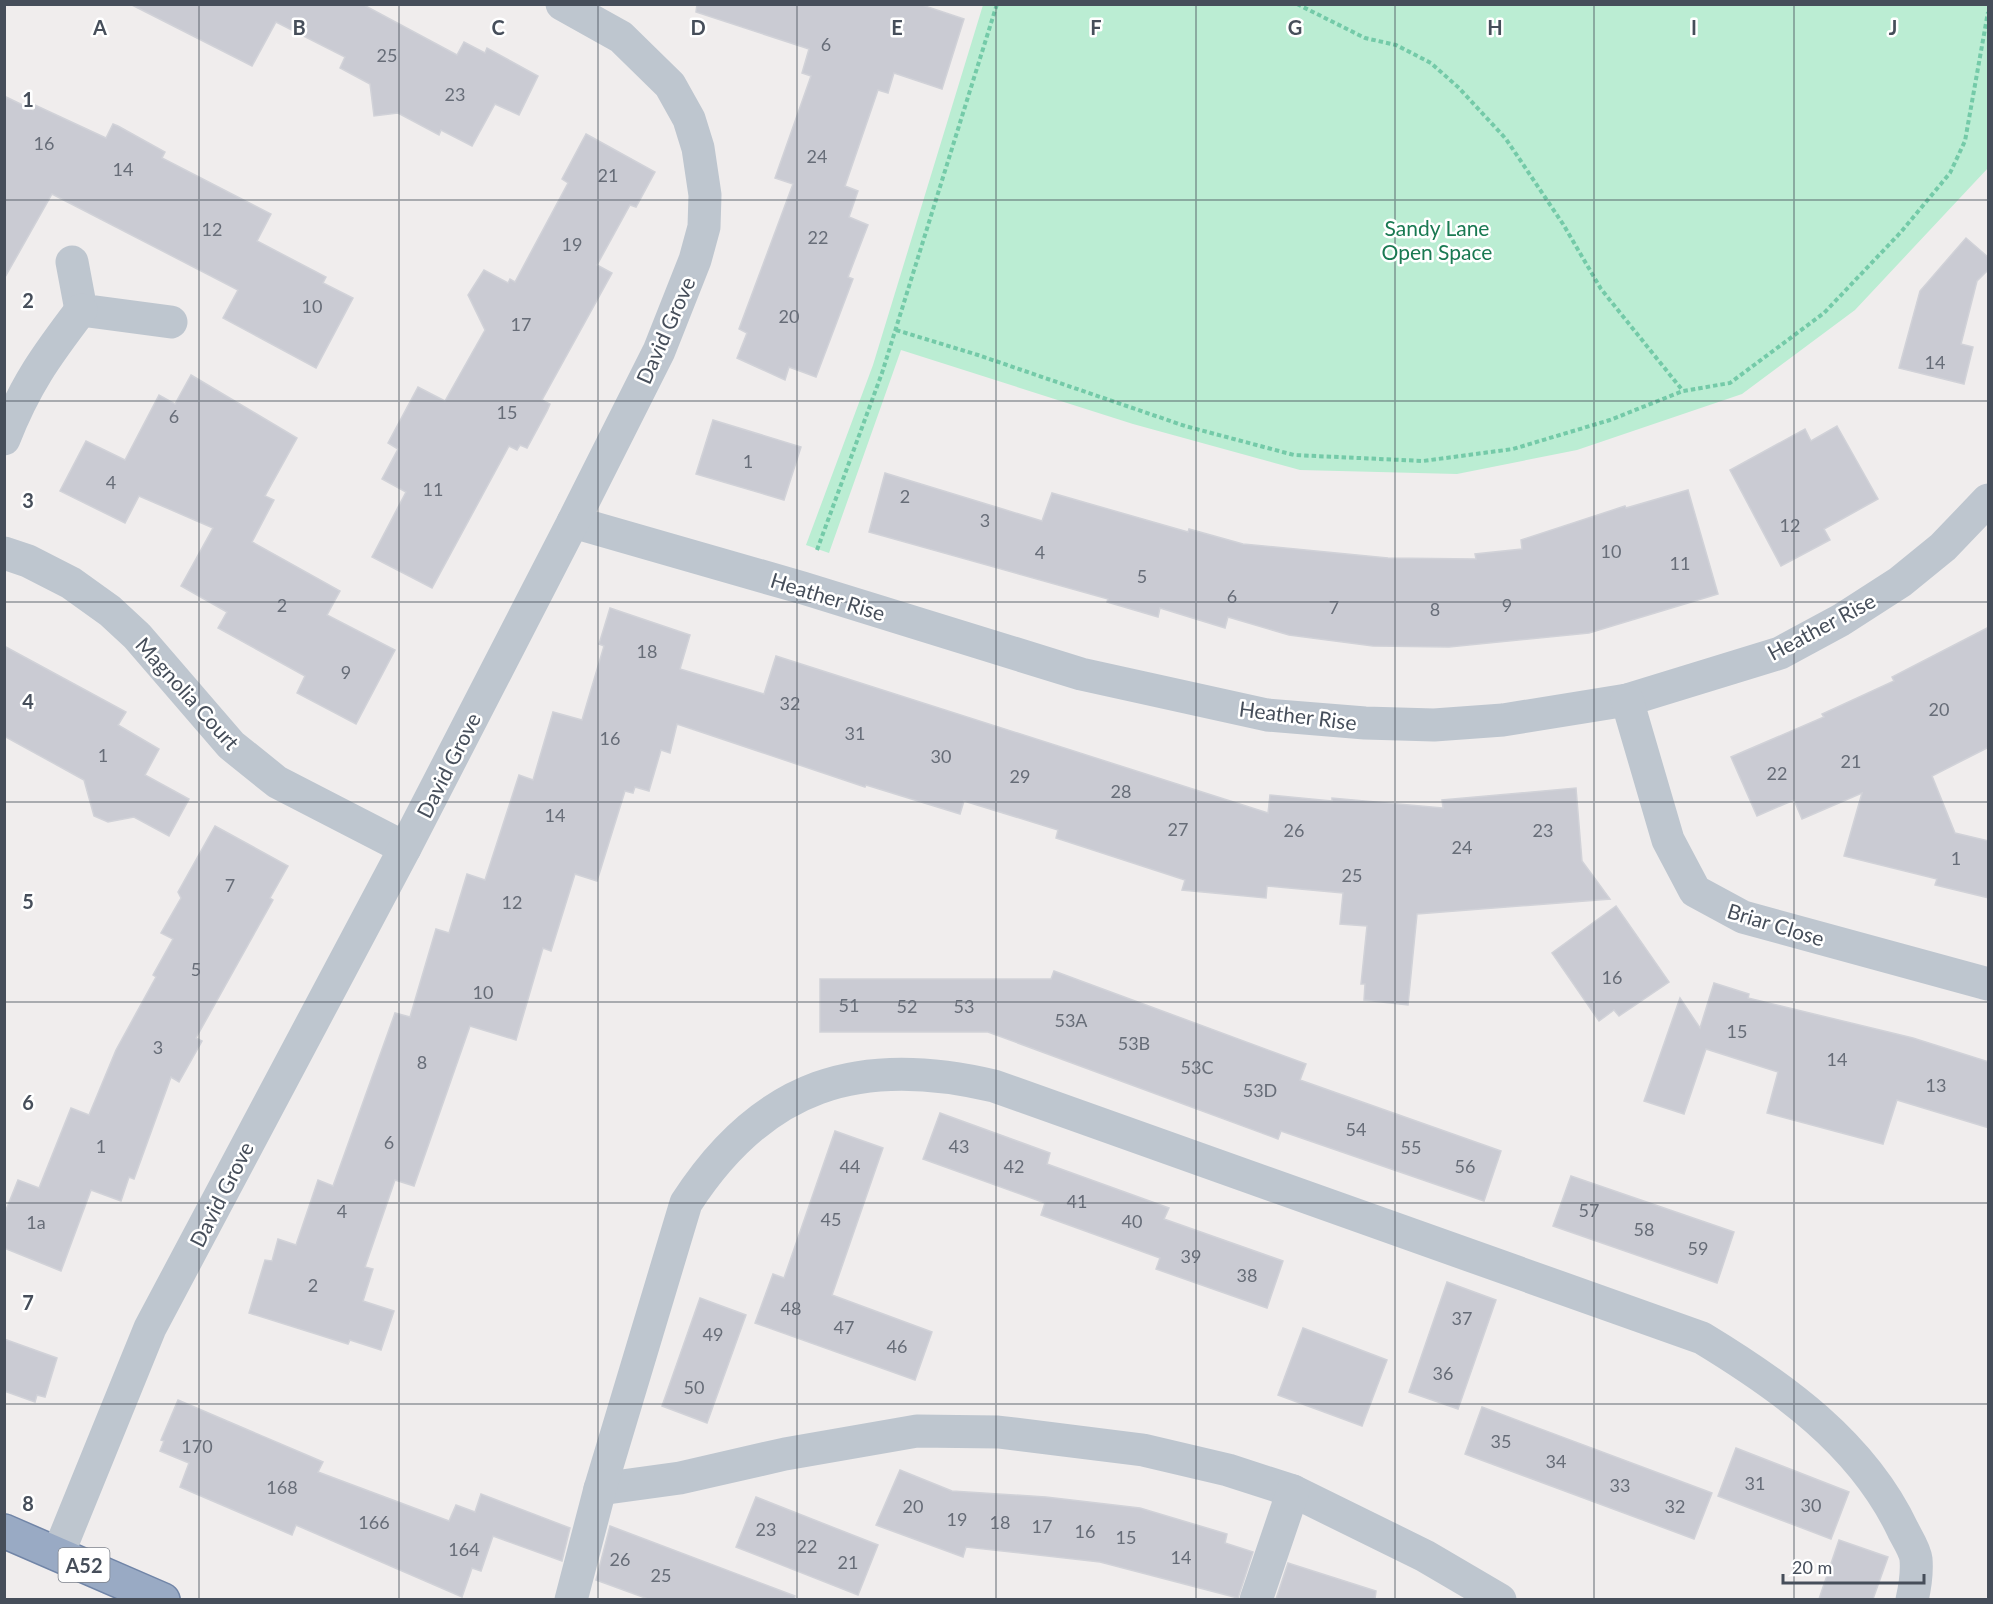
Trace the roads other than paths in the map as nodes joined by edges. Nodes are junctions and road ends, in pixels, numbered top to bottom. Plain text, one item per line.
1 (562, 4) edge
2 (72, 262) dead end
3 (81, 310) junction
4 (171, 322) dead end
5 (4, 439) edge
6 (1989, 500) edge
7 (573, 522) junction
8 (4, 553) edge
9 (1627, 700) junction
10 (405, 848) junction
11 (1989, 984) edge
12 (600, 1489) junction
13 (1293, 1491) junction
14 (4, 1531) edge
15 (58, 1554) junction
16 (163, 1599) edge
17 (571, 1599) edge
18 (1256, 1599) edge
19 (1500, 1599) edge
20 (1912, 1599) edge

1 - 7 street, David Grove
2 - 3 street
3 - 4 street
3 - 5 street
6 - 9 street, Heather Rise
7 - 9 street, Heather Rise
7 - 10 street, David Grove
8 - 10 street, Magnolia Court
9 - 11 street, Briar Close
10 - 15 street, David Grove
12 - 13 street
12 - 17 street
12 - 20 street
13 - 18 street
13 - 19 street
14 - 15 highway, A52
15 - 16 highway, A52

